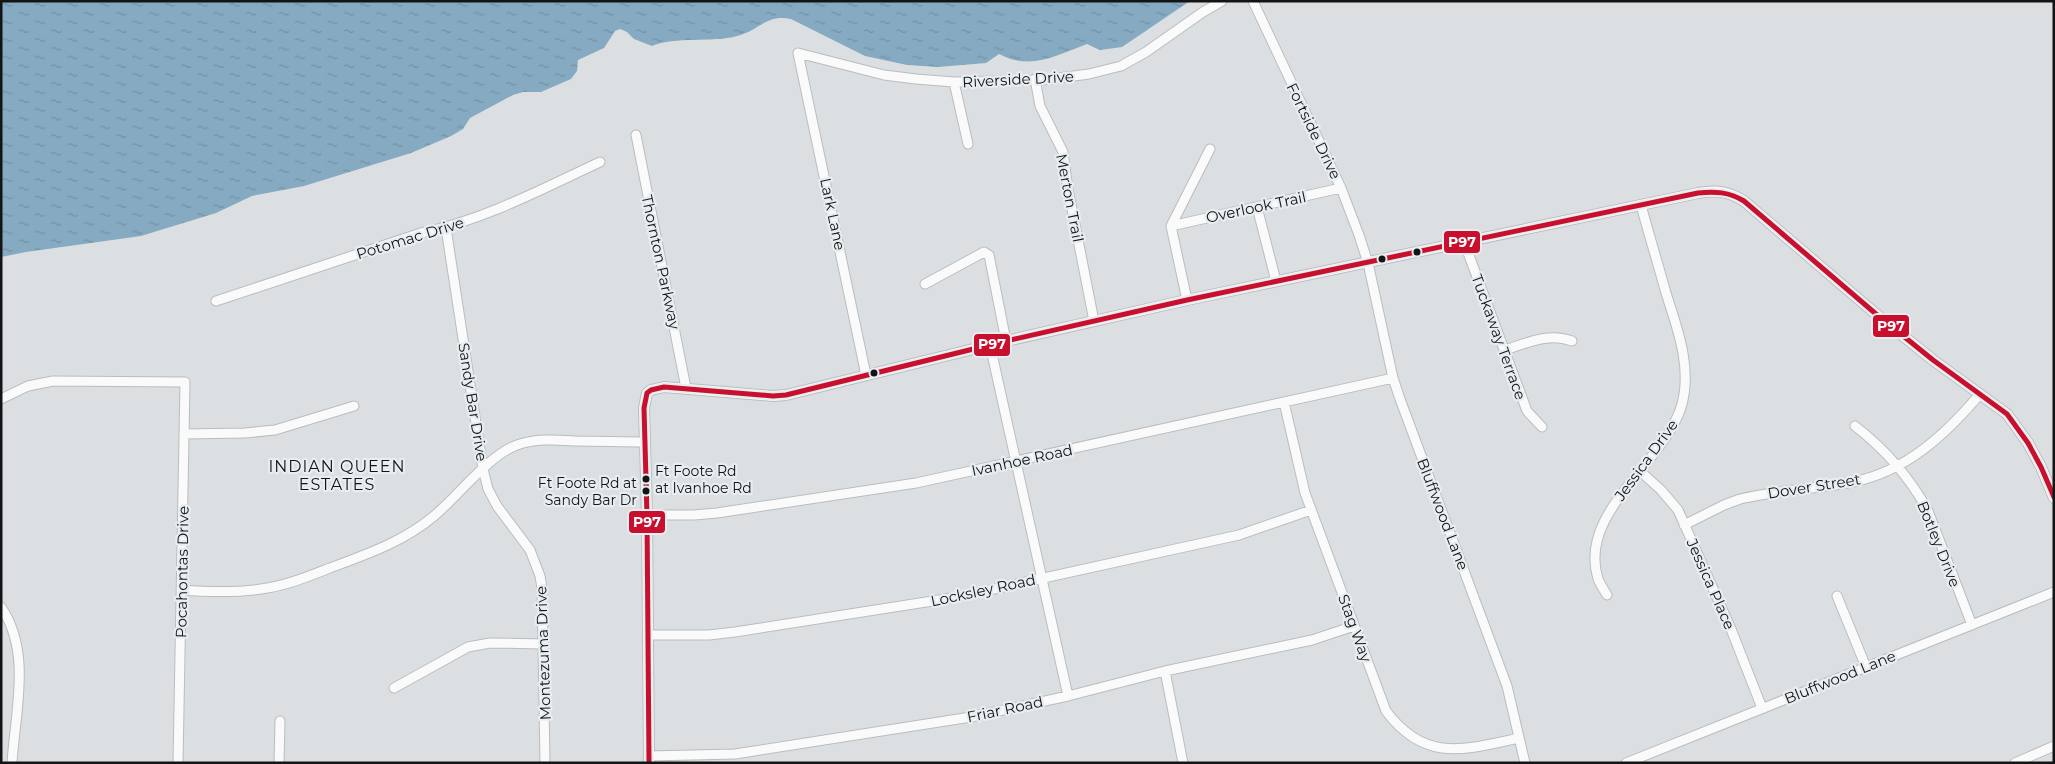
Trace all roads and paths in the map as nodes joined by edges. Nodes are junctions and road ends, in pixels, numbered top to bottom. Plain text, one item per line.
1 (1222, 1) edge
2 (1253, 1) edge
3 (798, 53) joint
4 (1035, 80) junction
5 (954, 82) junction
6 (636, 135) dead end
7 (968, 144) dead end
8 (1210, 149) dead end
9 (600, 162) dead end
10 (1341, 188) junction
11 (1641, 205) junction
12 (1257, 207) junction
13 (1171, 226) junction
14 (446, 228) junction
15 (1464, 242) junction
16 (1368, 263) junction
17 (1276, 281) junction
18 (925, 284) dead end
19 (1187, 300) junction
20 (216, 301) dead end
21 (1094, 321) junction
22 (1006, 341) junction
23 (1572, 341) dead end
24 (990, 345) junction
25 (1505, 350) junction
26 (866, 375) junction
27 (1393, 378) junction
28 (686, 388) junction
29 (1980, 394) junction
30 (1, 399) edge
31 (1284, 402) junction
32 (354, 406) dead end
33 (1855, 426) dead end
34 (1542, 427) dead end
35 (184, 434) junction
36 (645, 442) junction
37 (1016, 461) junction
38 (1899, 466) junction
39 (483, 469) junction
40 (1640, 472) junction
41 (2054, 498) edge
42 (1311, 510) junction
43 (647, 515) junction
44 (1684, 524) junction
45 (1042, 578) junction
46 (182, 590) junction
47 (2054, 592) edge
48 (1607, 595) dead end
49 (1837, 596) dead end
50 (1, 607) edge
51 (1972, 625) junction
52 (1354, 626) junction
53 (648, 635) junction
54 (544, 644) junction
55 (1866, 667) junction
56 (1165, 671) junction
57 (394, 688) dead end
58 (1068, 696) junction
59 (1762, 708) junction
60 (280, 721) dead end
61 (1519, 738) junction
62 (2054, 746) edge
63 (649, 759) edge
64 (2021, 762) edge
65 (12, 763) edge
66 (178, 763) edge
67 (279, 763) edge
68 (545, 763) edge
69 (1183, 763) edge
70 (1525, 763) edge
71 (1626, 763) edge

1 - 4 street, Riverside Drive
2 - 10 street, Fortside Drive
3 - 5 street, Riverside Drive
3 - 26 street, Lark Lane
4 - 5 street, Riverside Drive
4 - 21 street, Merton Trail
5 - 7 street
6 - 28 street, Thornton Parkway
8 - 13 street
9 - 14 street, Potomac Drive
10 - 12 street, Overlook Trail
10 - 16 street, Fortside Drive
11 - 15 street
11 - 29 street
11 - 40 street, Jessica Drive
12 - 13 street, Overlook Trail
12 - 17 street
13 - 19 street
14 - 20 street, Potomac Drive
14 - 39 street, Sandy Bar Drive
15 - 16 street
15 - 25 street, Tuckaway Terrace
16 - 17 street
16 - 27 street, Bluffwood Lane
17 - 19 street
18 - 22 street
19 - 21 street
21 - 22 street
22 - 24 street
23 - 25 street
24 - 26 street
24 - 37 street
25 - 34 street, Tuckaway Terrace
26 - 28 street
27 - 31 street, Ivanhoe Road
27 - 61 street, Bluffwood Lane
28 - 36 street
29 - 38 street, Dover Street
29 - 41 street
30 - 35 street, Pocahontas Drive
31 - 37 street, Ivanhoe Road
31 - 42 street, Stag Way
32 - 35 street
33 - 38 street, Botley Drive
35 - 46 street, Pocahontas Drive
36 - 39 street, Sandy Bar Drive
36 - 43 street
37 - 43 street, Ivanhoe Road
37 - 45 street
38 - 44 street, Dover Street
38 - 51 street, Botley Drive
39 - 46 street
39 - 54 street, Montezuma Drive
40 - 44 street, Jessica Place
40 - 48 street, Jessica Drive
42 - 45 street, Locksley Road
42 - 52 street, Stag Way
43 - 53 street
44 - 59 street, Jessica Place
45 - 53 street, Locksley Road
45 - 58 street
46 - 66 street, Pocahontas Drive
47 - 51 street, Bluffwood Lane
49 - 55 street
50 - 65 street
51 - 55 street, Bluffwood Lane
52 - 56 street, Friar Road
52 - 61 street, Stag Way
53 - 63 street
54 - 57 street
54 - 68 street, Montezuma Drive
55 - 59 street, Bluffwood Lane
56 - 58 street, Friar Road
56 - 69 street
58 - 63 street, Friar Road
59 - 71 street, Bluffwood Lane
60 - 67 street
61 - 70 street, Bluffwood Lane
62 - 64 street

